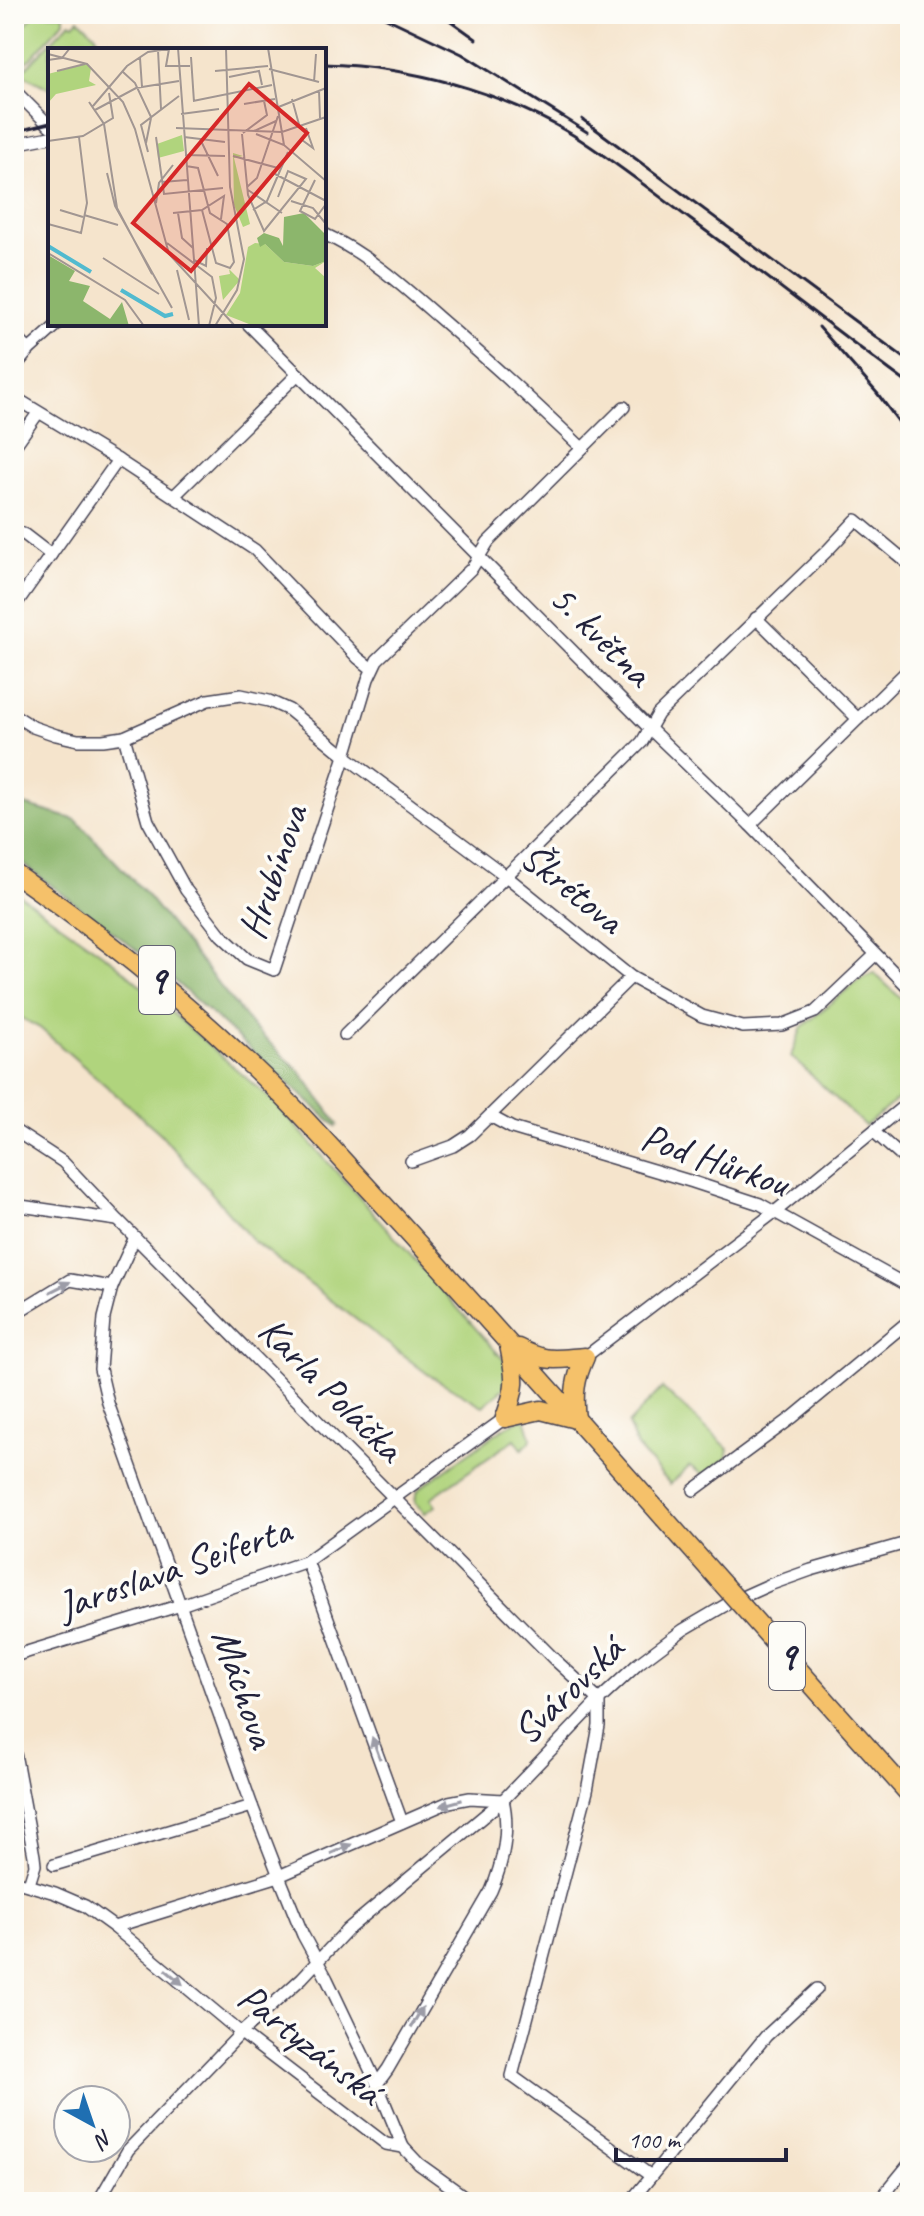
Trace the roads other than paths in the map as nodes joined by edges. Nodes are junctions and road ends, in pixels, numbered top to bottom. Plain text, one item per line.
1 (14, 90) edge
2 (48, 124) edge
3 (48, 137) edge
4 (14, 144) edge
5 (326, 235) edge
6 (56, 326) edge
7 (250, 326) edge
8 (14, 335) edge
9 (29, 350) junction
10 (14, 368) edge
11 (298, 374) junction
12 (14, 397) edge
13 (624, 407) dead end
14 (38, 413) junction
15 (14, 447) edge
16 (582, 448) junction
17 (118, 460) junction
18 (174, 496) junction
19 (14, 530) edge
20 (51, 555) junction
21 (479, 557) junction
22 (910, 565) edge
23 (14, 607) edge
24 (756, 618) junction
25 (910, 668) edge
26 (372, 669) junction
27 (14, 715) edge
28 (858, 719) junction
29 (649, 728) junction
30 (124, 737) junction
31 (345, 756) junction
32 (750, 825) junction
33 (14, 873) edge
34 (506, 876) junction
35 (875, 955) junction
36 (631, 977) junction
37 (910, 989) edge
38 (345, 1035) dead end
39 (910, 1101) edge
40 (490, 1116) junction
41 (14, 1130) edge
42 (874, 1132) junction
43 (411, 1161) dead end
44 (910, 1164) edge
45 (14, 1205) edge
46 (776, 1211) junction
47 (118, 1220) junction
48 (135, 1237) junction
49 (112, 1287) junction
50 (910, 1287) edge
51 (14, 1314) edge
52 (910, 1320) edge
53 (509, 1343) junction
54 (585, 1357) junction
55 (505, 1418) junction
56 (576, 1419) junction
57 (694, 1490) dead end
58 (394, 1498) junction
59 (910, 1542) edge
60 (307, 1561) junction
61 (181, 1605) junction
62 (14, 1656) edge
63 (599, 1700) junction
64 (14, 1748) edge
65 (910, 1795) edge
66 (503, 1800) junction
67 (252, 1806) junction
68 (402, 1822) junction
69 (54, 1865) dead end
70 (279, 1876) junction
71 (14, 1881) edge
72 (29, 1884) junction
73 (114, 1927) junction
74 (318, 1961) junction
75 (817, 1989) dead end
76 (241, 2033) junction
77 (377, 2084) junction
78 (403, 2147) junction
79 (910, 2164) edge
80 (651, 2176) junction
81 (98, 2202) edge
82 (472, 2202) edge
83 (630, 2202) edge
84 (878, 2202) edge

1 - 2 street
3 - 4 street
5 - 16 street
6 - 9 street
7 - 11 street, 5. května
8 - 9 street
9 - 10 street
11 - 18 street
11 - 21 street, 5. května
12 - 14 street
13 - 16 street, Hrubínova
14 - 15 street
14 - 17 street
16 - 21 street, Hrubínova
17 - 18 street
17 - 20 street
18 - 26 street
19 - 20 street
20 - 23 street
21 - 26 street, Hrubínova
21 - 29 street, 5. května
22 - 24 street
24 - 28 street
24 - 29 street
25 - 28 street
26 - 31 street, Hrubínova
27 - 30 street
28 - 32 street
29 - 32 street, 5. května
29 - 34 street
30 - 31 street, Škrétova
30 - 31 street, Hrubínova
31 - 34 street, Škrétova
32 - 35 street, 5. května
33 - 53 main road, 9
34 - 36 street, Škrétova
34 - 38 street
35 - 36 street, Škrétova
35 - 37 street, 5. května
36 - 40 street
39 - 42 street
40 - 43 street
40 - 46 street, Pod Hůrkou
41 - 47 street, Karla Poláčka
42 - 44 street
42 - 46 street
45 - 47 street
46 - 50 street, Pod Hůrkou
46 - 54 street
47 - 48 street, Karla Poláčka
48 - 49 street, Máchova
48 - 58 street, Karla Poláčka
51 -> 49 street
49 - 61 street, Máchova
52 - 57 street
53 - 54 main road
53 - 55 main road
53 - 56 main road, 9
54 - 56 main road
55 - 56 main road
55 - 58 street, Jaroslava Seiferta
56 - 65 main road, 9, bridge
58 - 60 street, Jaroslava Seiferta
58 - 63 street, Karla Poláčka
59 - 63 street, Svárovská
60 - 61 street, Jaroslava Seiferta
68 -> 60 street
61 - 62 street, Jaroslava Seiferta
61 - 67 street, Máchova
63 - 66 street, Svárovská
63 - 80 street
64 - 72 street
66 -> 68 street
66 - 74 street, Svárovská
77 -> 66 street
67 - 69 street
67 - 70 street, Máchova
70 -> 68 street
70 - 73 street
70 - 74 street, Máchova
71 - 72 street, Partyzánská
72 - 73 street, Partyzánská
73 -> 76 street, Partyzánská
74 - 76 street, Svárovská
74 - 77 street, Máchova
75 - 80 street
76 - 78 street, Partyzánská
76 - 81 street, Svárovská
77 - 78 street, Máchova
78 - 82 street, Partyzánská
79 - 84 street
80 - 83 street

